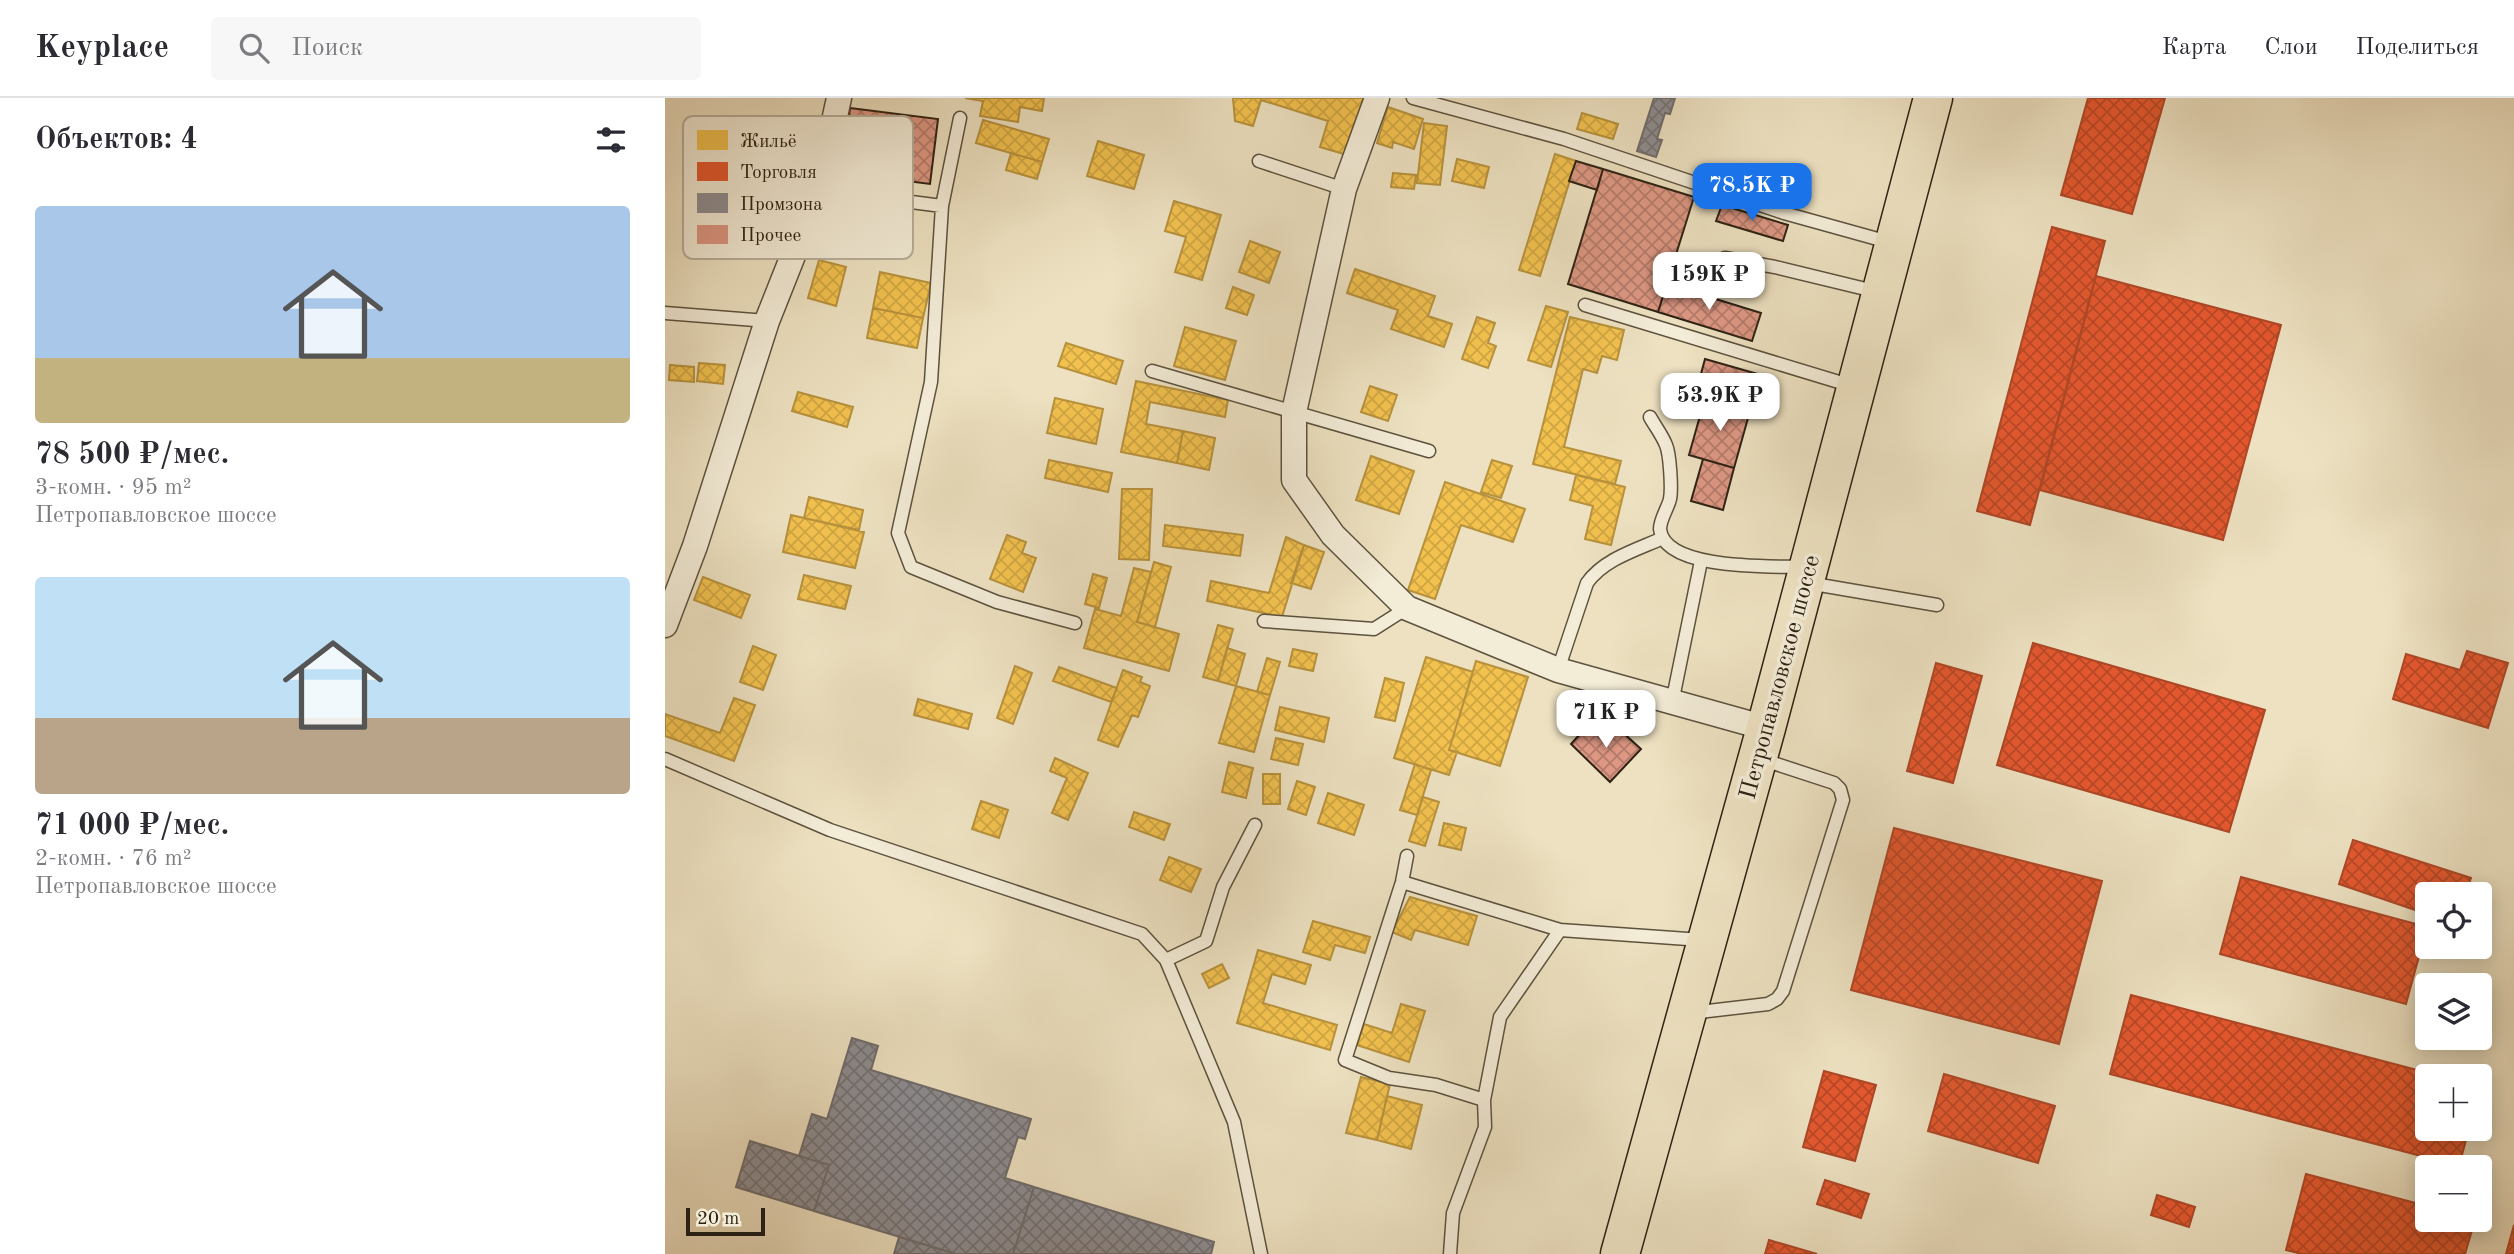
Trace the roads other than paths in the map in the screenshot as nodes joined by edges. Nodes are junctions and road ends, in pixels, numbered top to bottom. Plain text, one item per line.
1 (839, 98) edge
2 (1377, 98) edge
3 (1413, 98) edge
4 (1933, 98) edge
5 (835, 116) edge
6 (960, 117) dead end
7 (1259, 161) dead end
8 (1343, 189) junction
9 (913, 202) edge
10 (942, 206) junction
11 (1894, 244) junction
12 (1725, 258) dead end
13 (792, 259) edge
14 (1882, 293) junction
15 (1585, 305) dead end
16 (665, 313) edge
17 (767, 321) junction
18 (1152, 371) dead end
19 (1856, 387) junction
20 (1294, 412) junction
21 (1650, 417) dead end
22 (1429, 451) dead end
23 (1663, 538) junction
24 (1701, 561) junction
25 (1806, 575) junction
26 (1937, 605) dead end
27 (1407, 608) junction
28 (1264, 621) dead end
29 (1075, 623) dead end
30 (665, 625) edge
31 (1559, 670) junction
32 (1672, 703) junction
33 (1762, 743) junction
34 (665, 759) edge
35 (1255, 825) dead end
36 (1407, 856) dead end
37 (1402, 882) junction
38 (1560, 930) junction
39 (1706, 940) junction
40 (1166, 960) junction
41 (1686, 1013) junction
42 (1484, 1100) junction
43 (1261, 1254) edge
44 (1450, 1254) edge
45 (1620, 1254) edge

1 - 5 street
2 - 8 street
3 - 11 lane
4 - 11 main road, Петропавловское шоссе
6 - 10 lane
7 - 8 lane
8 - 20 street
9 - 10 lane
10 - 29 lane
11 - 14 main road, Петропавловское шоссе
12 - 14 lane
13 - 17 street
14 - 19 main road, Петропавловское шоссе
15 - 19 lane
16 - 17 lane
17 - 30 street
18 - 20 lane
19 - 25 main road, Петропавловское шоссе
20 - 22 lane
20 - 27 street
21 - 23 lane
23 - 24 lane
23 - 31 lane
24 - 25 lane
24 - 32 lane
25 - 26 lane
25 - 33 main road, Петропавловское шоссе
27 - 28 lane
27 - 31 street
31 - 32 street
32 - 33 street
33 - 39 main road, Петропавловское шоссе
33 - 41 lane
34 - 40 lane
35 - 40 lane
36 - 37 lane
37 - 38 lane
37 - 42 lane
38 - 39 lane
38 - 42 lane
39 - 41 main road, Петропавловское шоссе
40 - 43 lane
41 - 45 main road, Петропавловское шоссе
42 - 44 lane

